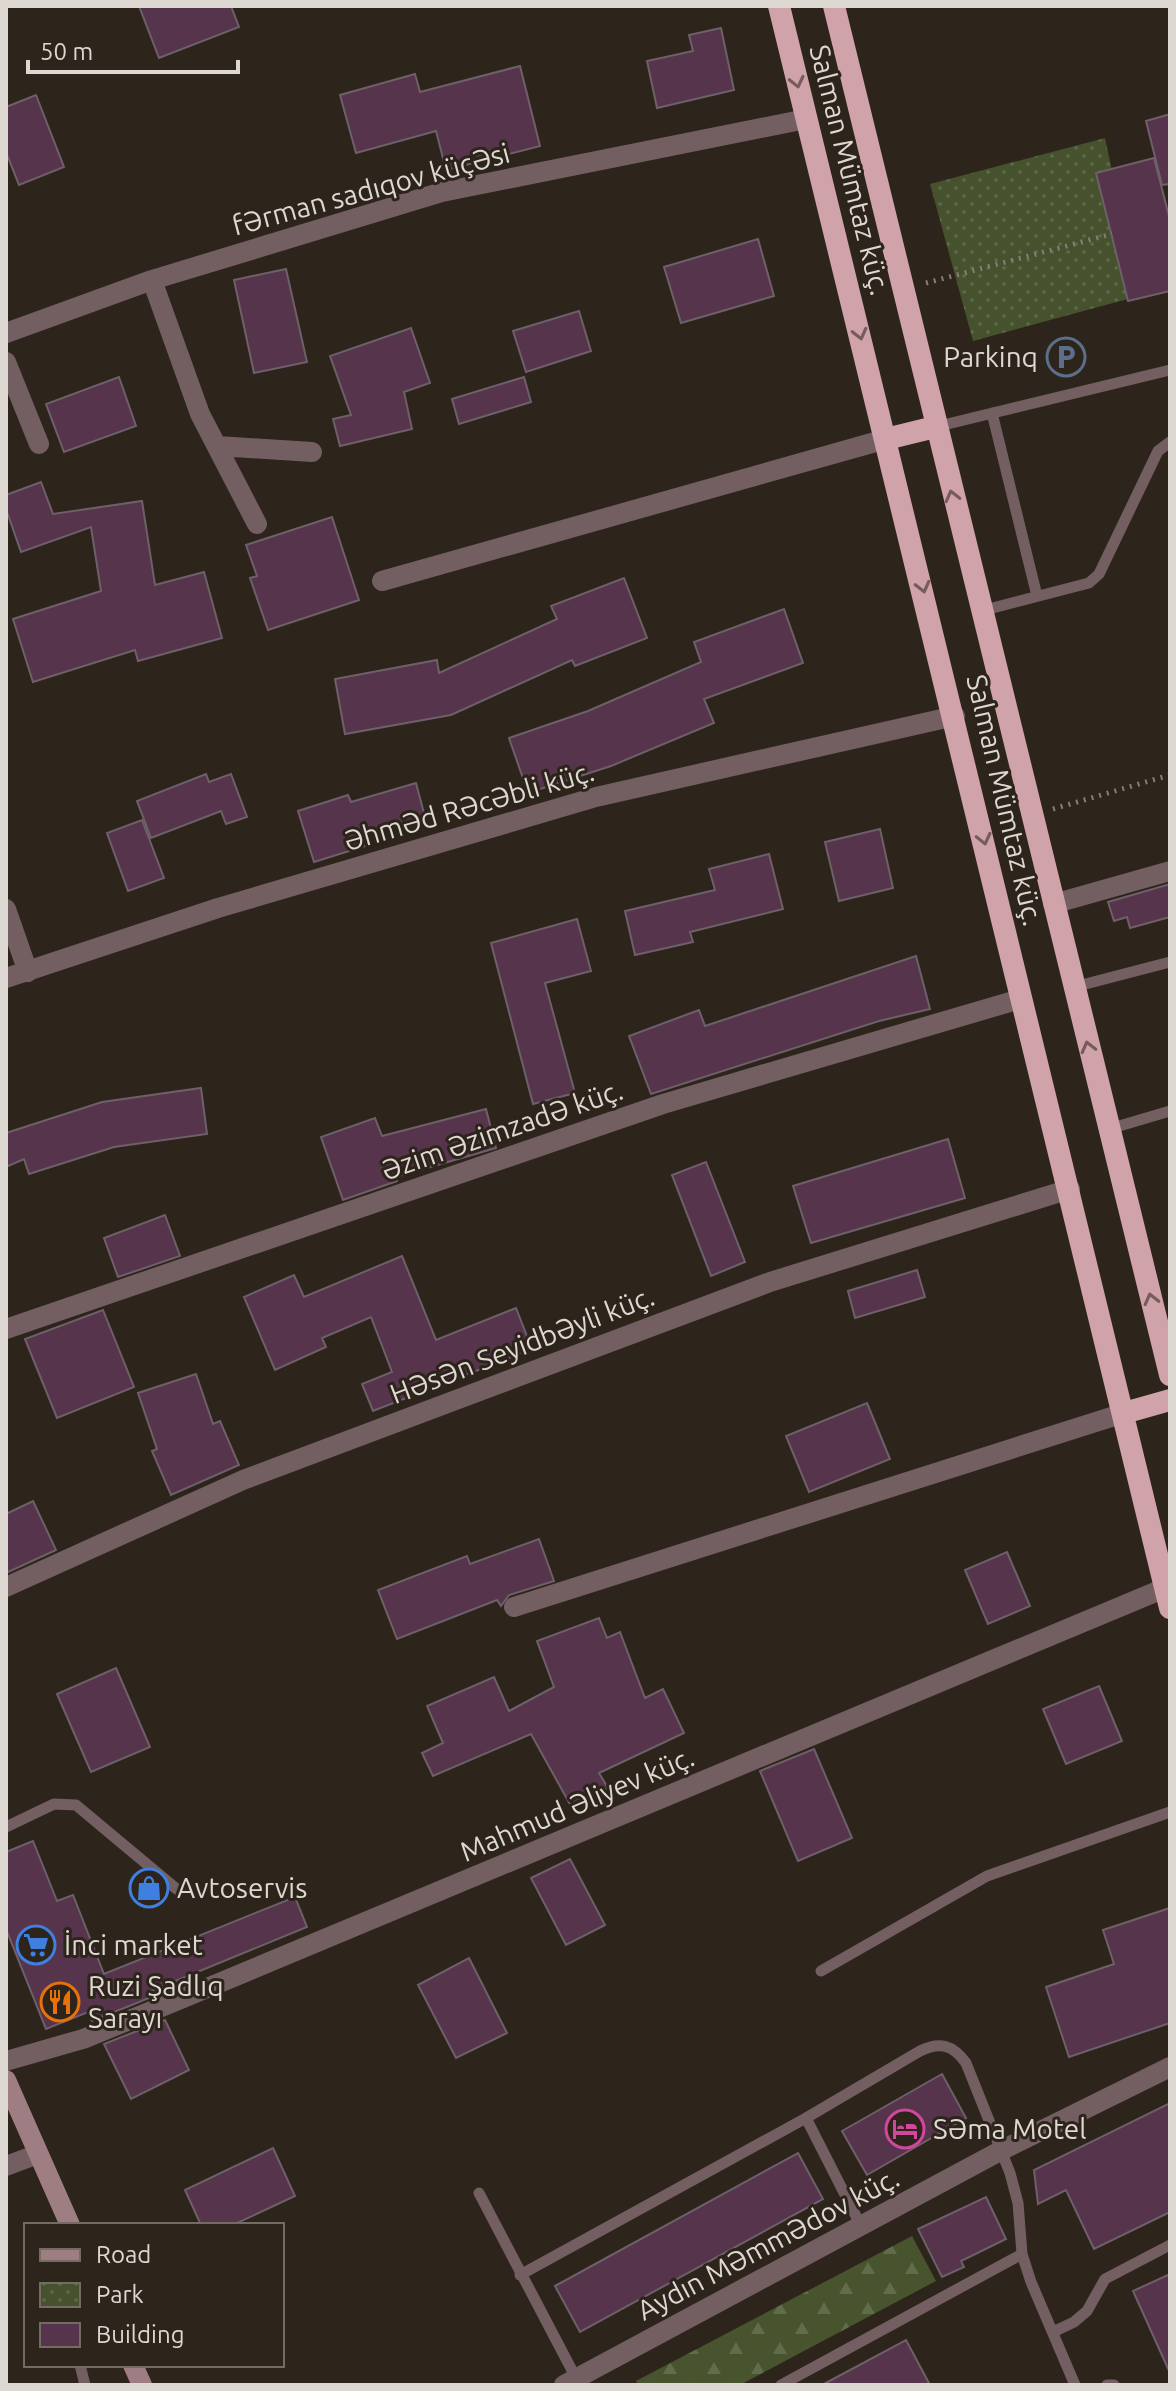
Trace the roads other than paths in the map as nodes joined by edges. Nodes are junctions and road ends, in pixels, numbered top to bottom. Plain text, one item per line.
1 (779, 6) edge
2 (834, 6) edge
3 (806, 119) junction
4 (152, 280) junction
5 (6, 333) edge
6 (6, 362) edge
7 (1170, 370) edge
8 (992, 413) junction
9 (935, 427) junction
10 (886, 439) junction
11 (1170, 442) edge
12 (39, 444) dead end
13 (217, 446) junction
14 (312, 452) dead end
15 (257, 524) dead end
16 (382, 581) dead end
17 (1037, 596) junction
18 (981, 611) junction
19 (955, 716) junction
20 (1170, 871) edge
21 (1053, 904) junction
22 (6, 909) edge
23 (1170, 962) edge
24 (28, 972) junction
25 (6, 978) edge
26 (1073, 987) junction
27 (1020, 999) junction
28 (1170, 1111) edge
29 (1108, 1129) junction
30 (1070, 1189) junction
31 (6, 1329) edge
32 (1170, 1375) edge
33 (1170, 1400) edge
34 (1124, 1413) junction
35 (6, 1587) edge
36 (1168, 1598) edge
37 (514, 1607) dead end
38 (1170, 1812) edge
39 (6, 1827) edge
40 (179, 1891) dead end
41 (821, 1971) dead end
42 (6, 2061) edge
43 (1170, 2067) edge
44 (6, 2080) edge
45 (806, 2118) junction
46 (1002, 2150) junction
47 (38, 2154) junction
48 (6, 2166) edge
49 (479, 2193) dead end
50 (69, 2223) edge
51 (861, 2226) junction
52 (1170, 2245) edge
53 (1022, 2254) junction
54 (520, 2275) junction
55 (1053, 2332) junction
56 (570, 2381) edge
57 (781, 2385) edge
58 (1075, 2385) edge
59 (1107, 2385) edge
60 (1114, 2385) edge

1 -> 3 highway, Salman Mümtaz küç.
2 - 9 highway
3 - 4 street, fərman sadıqov küçəsi
3 -> 10 highway, Salman Mümtaz küç.
4 - 5 street, fərman sadıqov küçəsi
4 - 13 street
6 - 12 street
7 - 8 lane
8 - 9 lane
8 - 17 lane
9 - 10 highway
18 -> 9 highway
10 - 16 street
10 -> 19 highway, Salman Mümtaz küç.
11 - 17 lane
13 - 14 street
13 - 15 street
17 - 18 lane
18 - 21 highway
19 - 24 street, Əhməd Rəcəbli küç.
19 -> 27 highway, Salman Mümtaz küç.
20 - 21 street
21 - 26 highway
22 - 24 street
23 - 26 lane
24 - 25 street, Əhməd Rəcəbli küç.
29 -> 26 highway
27 - 30 highway, Salman Mümtaz küç.
27 - 31 street, Əzim Əzimzadə küç.
28 - 29 lane
32 -> 29 highway
30 - 34 highway, Salman Mümtaz küç.
30 - 35 street, Həsən Seyidbəyli küç.
33 - 34 highway
34 - 36 highway, Salman Mümtaz küç.
34 - 37 street
36 - 42 street, Mahmud Əliyev küç.
38 - 41 lane
39 - 40 lane
43 - 46 street, Aydın Məmmədov küç.
44 - 47 main road
45 - 46 lane
45 - 51 lane
45 - 54 lane
46 - 51 street, Aydın Məmmədov küç.
46 - 53 lane
47 - 48 street
47 - 50 main road
49 - 54 lane
51 - 56 street, Aydın Məmmədov küç.
52 - 55 lane
53 - 55 lane
53 - 57 lane
54 - 56 lane
55 - 58 lane
59 - 60 lane

